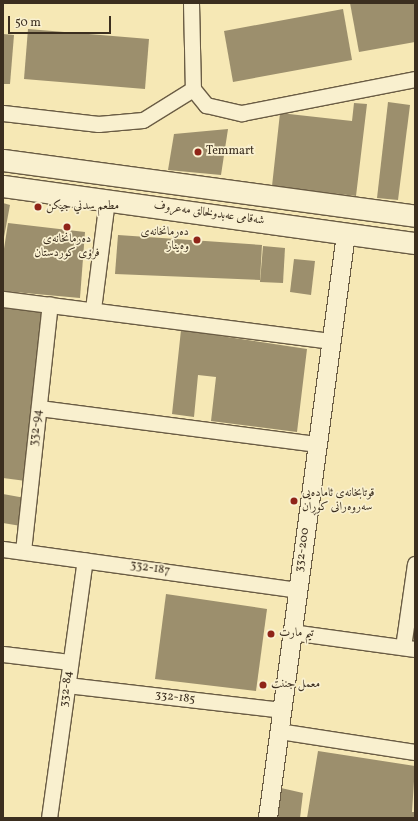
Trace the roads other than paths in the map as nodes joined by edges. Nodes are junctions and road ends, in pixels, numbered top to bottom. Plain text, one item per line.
1 (191, 3) edge
2 (415, 79) edge
3 (193, 88) junction
4 (3, 113) edge
5 (3, 160) edge
6 (3, 186) edge
7 (108, 200) junction
8 (415, 216) edge
9 (346, 234) junction
10 (415, 243) edge
11 (3, 299) edge
12 (50, 304) junction
13 (93, 309) junction
14 (332, 341) junction
15 (39, 408) junction
16 (318, 444) junction
17 (3, 549) edge
18 (23, 551) junction
19 (85, 560) junction
20 (415, 564) edge
21 (297, 590) junction
22 (291, 632) junction
23 (409, 648) edge
24 (3, 654) edge
25 (70, 662) junction
26 (67, 685) junction
27 (282, 710) junction
28 (279, 732) junction
29 (415, 752) edge
30 (49, 818) edge
31 (268, 818) edge

1 - 3 street
2 - 3 street
3 - 4 street
5 - 8 main road
6 - 7 main road, شەقامی عەبدولخالق مەعروف
7 - 9 main road, شەقامی عەبدولخالق مەعروف
7 - 13 street
9 - 10 main road, شەقامی عەبدولخالق مەعروف
9 - 14 street, 332-200
11 - 12 street
12 - 13 street
12 - 15 street, 332-94
13 - 14 street
14 - 16 street, 332-200
15 - 16 street
15 - 18 street, 332-94
16 - 21 street, 332-200
17 - 18 street, 332-187
18 - 19 street, 332-187
19 - 21 street, 332-187
19 - 25 street, 332-84
20 - 23 street
21 - 22 street, 332-200
22 - 23 street
22 - 27 street, 332-200
24 - 25 street
25 - 26 street, 332-84
26 - 27 street, 332-185
26 - 30 street, 332-84
27 - 28 street, 332-200
28 - 29 street
28 - 31 street, 332-200

